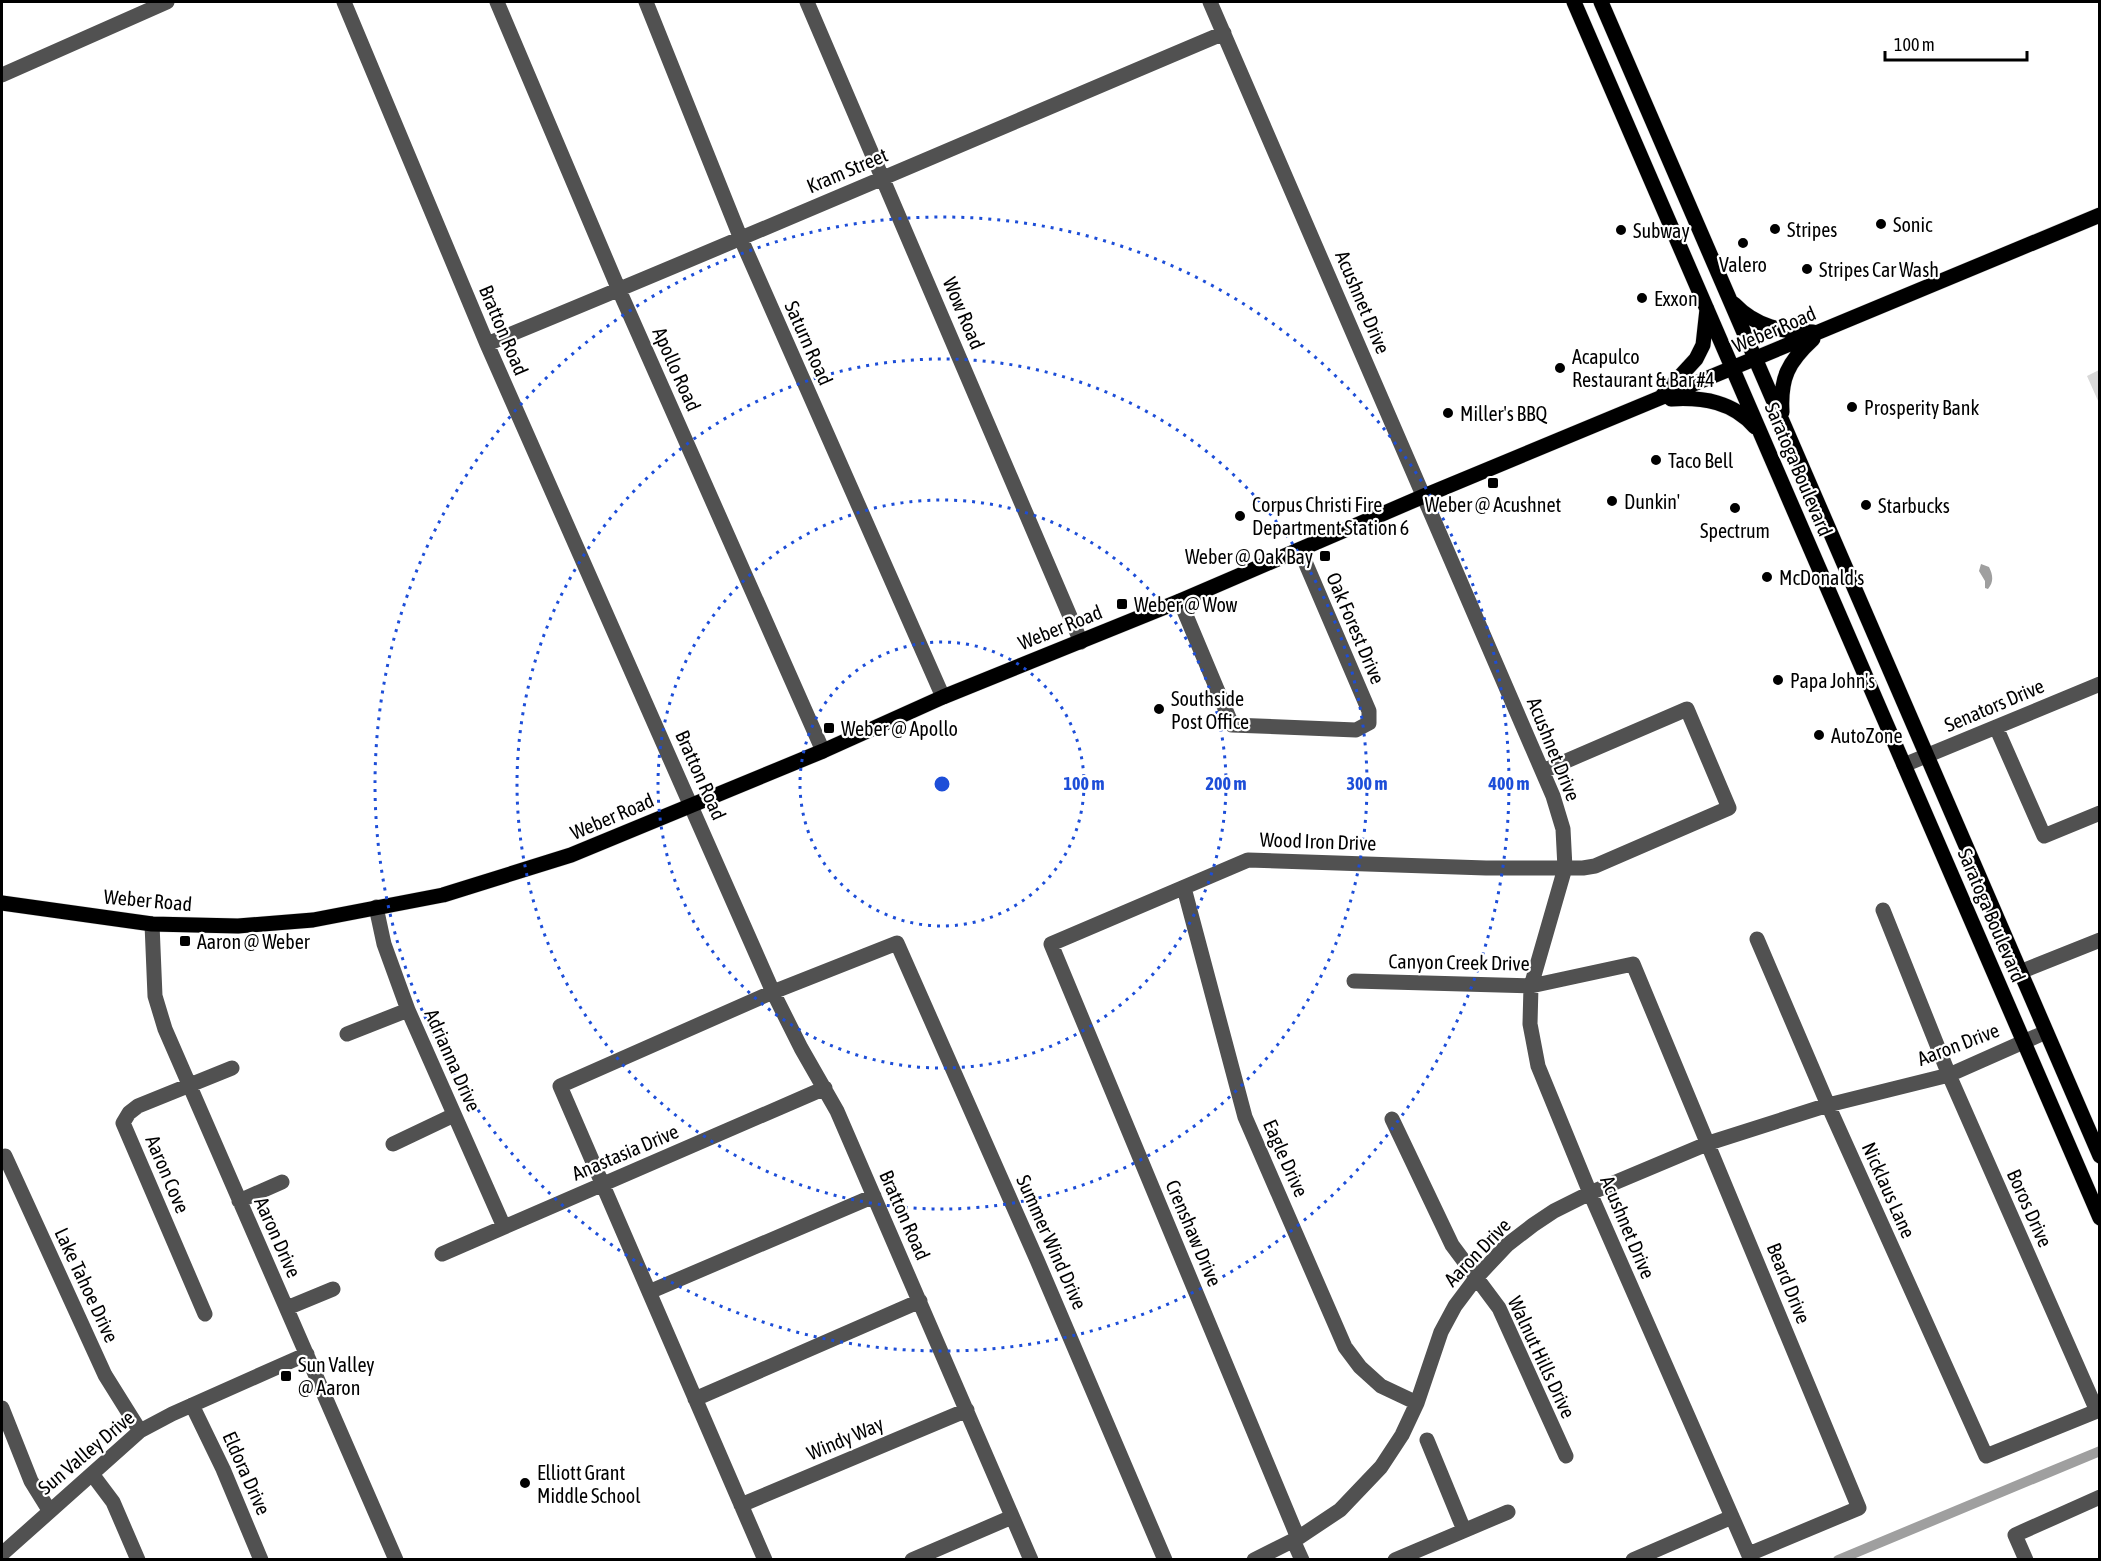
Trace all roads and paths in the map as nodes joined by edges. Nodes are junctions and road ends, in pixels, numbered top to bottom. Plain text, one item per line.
1 (167, 2) edge
2 (344, 2) edge
3 (497, 2) edge
4 (646, 2) edge
5 (807, 2) edge
6 (1210, 2) edge
7 (1574, 2) edge
8 (1601, 2) edge
9 (1224, 33) junction
10 (2, 75) edge
11 (883, 177) junction
12 (2100, 215) edge
13 (741, 239) junction
14 (619, 290) junction
15 (1730, 300) junction
16 (1707, 309) junction
17 (1822, 332) junction
18 (487, 344) junction
19 (1755, 360) junction
20 (1733, 369) junction
21 (1659, 399) junction
22 (1783, 424) junction
23 (1762, 435) junction
24 (1424, 496) junction
25 (1300, 550) junction
26 (1180, 601) junction
27 (1081, 642) junction
28 (2100, 684) edge
29 (943, 698) junction
30 (1996, 727) junction
31 (823, 751) junction
32 (1927, 756) junction
33 (1904, 765) junction
34 (1543, 771) junction
35 (691, 805) junction
36 (2100, 813) edge
37 (1565, 868) junction
38 (1184, 888) junction
39 (2, 903) edge
40 (376, 907) junction
41 (1883, 910) dead end
42 (152, 924) junction
43 (1756, 939) dead end
44 (2100, 940) edge
45 (1051, 944) joint
46 (1634, 964) joint
47 (2020, 972) junction
48 (1354, 981) dead end
49 (1531, 986) junction
50 (773, 992) junction
51 (408, 1010) junction
52 (2046, 1032) junction
53 (347, 1034) dead end
54 (2023, 1041) junction
55 (232, 1068) dead end
56 (1949, 1076) junction
57 (191, 1086) junction
58 (825, 1088) junction
59 (1828, 1105) junction
60 (454, 1115) junction
61 (1392, 1119) dead end
62 (1709, 1143) junction
63 (393, 1144) dead end
64 (2100, 1156) edge
65 (2, 1157) edge
66 (282, 1182) dead end
67 (603, 1185) junction
68 (1590, 1193) junction
69 (874, 1196) junction
70 (239, 1202) junction
71 (2100, 1218) edge
72 (504, 1227) junction
73 (442, 1254) dead end
74 (1476, 1278) junction
75 (333, 1289) dead end
76 (649, 1292) junction
77 (920, 1301) junction
78 (286, 1308) junction
79 (205, 1314) dead end
80 (307, 1354) junction
81 (695, 1400) junction
82 (1417, 1402) junction
83 (192, 1405) junction
84 (2, 1408) edge
85 (967, 1410) junction
86 (140, 1431) junction
87 (1427, 1440) dead end
88 (1566, 1456) dead end
89 (1986, 1456) joint
90 (92, 1474) junction
91 (2100, 1497) edge
92 (741, 1505) junction
93 (49, 1510) junction
94 (1508, 1512) dead end
95 (1732, 1516) junction
96 (1012, 1517) junction
97 (1464, 1530) junction
98 (1295, 1539) junction
99 (5, 1555) edge
100 (1750, 1557) edge
101 (138, 1560) edge
102 (261, 1560) edge
103 (396, 1560) edge
104 (765, 1560) edge
105 (912, 1560) edge
106 (1031, 1560) edge
107 (1165, 1560) edge
108 (1254, 1560) edge
109 (1302, 1560) edge
110 (1395, 1560) edge
111 (1633, 1560) edge
112 (2026, 1560) edge

1 - 10 street
2 - 18 street, Bratton Road
3 - 14 street, Apollo Road
4 - 13 street, Saturn Road
5 - 11 street, Wow Road
6 - 9 street, Acushnet Drive
7 - 16 main road, Saratoga Boulevard
8 - 15 main road, Saratoga Boulevard
9 - 11 street, Kram Street
9 - 24 street, Acushnet Drive
11 - 13 street, Kram Street
11 - 27 street, Wow Road
12 - 17 main road, Weber Road
13 - 14 street, Kram Street
13 - 29 street, Saturn Road
14 - 18 street, Kram Street
14 - 31 street, Apollo Road
15 - 17 main road
15 - 19 main road, Saratoga Boulevard
16 - 20 main road, Saratoga Boulevard
16 - 21 main road
17 - 19 main road, Weber Road
17 - 22 main road
18 - 35 street, Bratton Road
19 - 20 main road, Weber Road
19 - 22 main road, Saratoga Boulevard
20 - 21 main road, Weber Road
20 - 23 main road, Saratoga Boulevard
21 - 23 main road
21 - 24 main road, Weber Road
22 - 32 main road, Saratoga Boulevard
23 - 33 main road, Saratoga Boulevard
24 - 25 main road, Weber Road
24 - 34 street, Acushnet Drive
25 - 26 main road, Weber Road
25 - 26 street, Oak Forest Drive
26 - 27 main road, Weber Road
27 - 29 main road, Weber Road
28 - 30 street, Senators Drive
29 - 31 main road, Weber Road
30 - 32 street, Senators Drive
30 - 36 street
31 - 35 main road, Weber Road
32 - 33 street, Senators Drive
32 - 47 main road, Saratoga Boulevard
33 - 54 main road, Saratoga Boulevard
34 - 37 street, Acushnet Drive
34 - 37 street, Wood Iron Drive
35 - 40 main road, Weber Road
35 - 50 street, Bratton Road
37 - 38 street, Wood Iron Drive
37 - 49 street, Acushnet Drive
38 - 45 street, Wood Iron Drive
38 - 82 street, Eagle Drive
39 - 42 main road, Weber Road
40 - 42 main road, Weber Road
40 - 51 street, Adrianna Drive
41 - 56 street, Boros Drive
42 - 57 street, Aaron Drive
43 - 59 street, Nicklaus Lane
44 - 47 street
45 - 98 street, Crenshaw Drive
46 - 49 street, Canyon Creek Drive
46 - 62 street, Beard Drive
47 - 52 main road, Saratoga Boulevard
48 - 49 street, Canyon Creek Drive
49 - 68 street, Acushnet Drive
50 - 58 street, Bratton Road
50 - 67 street
50 - 107 street, Summer Wind Drive
51 - 53 street
51 - 60 street, Adrianna Drive
52 - 54 street, Aaron Drive
52 - 64 main road, Saratoga Boulevard
54 - 56 street, Aaron Drive
54 - 71 main road, Saratoga Boulevard
55 - 57 street
56 - 59 street, Aaron Drive
56 - 89 street, Boros Drive
57 - 70 street, Aaron Drive
57 - 79 street, Aaron Cove
58 - 67 street, Anastasia Drive
58 - 69 street, Bratton Road
59 - 62 street, Aaron Drive
59 - 89 street, Nicklaus Lane
60 - 63 street
60 - 72 street, Adrianna Drive
61 - 74 street, Walnut Hills Drive
62 - 68 street, Aaron Drive
62 - 100 street, Beard Drive
65 - 86 street, Lake Tahoe Drive
66 - 70 street
67 - 72 street, Anastasia Drive
67 - 76 street
68 - 74 street, Aaron Drive
68 - 95 street, Acushnet Drive
69 - 76 street
69 - 77 street, Bratton Road
70 - 78 street, Aaron Drive
72 - 73 street, Anastasia Drive
74 - 82 street, Aaron Drive
74 - 88 street, Walnut Hills Drive
75 - 78 street
76 - 81 street
77 - 81 street
77 - 85 street, Bratton Road
78 - 80 street, Aaron Drive
80 - 83 street, Sun Valley Drive
80 - 103 street, Aaron Drive
81 - 92 street
82 - 98 street, Aaron Drive
83 - 86 street, Sun Valley Drive
83 - 102 street, Eldora Drive
84 - 93 street
85 - 92 street, Windy Way
85 - 96 street, Bratton Road
86 - 90 street, Sun Valley Drive
87 - 97 street
90 - 93 street, Sun Valley Drive
90 - 101 street
91 - 112 street
92 - 104 street
93 - 99 street, Sun Valley Drive
94 - 97 street
95 - 100 street, Acushnet Drive
95 - 111 street
96 - 105 street
96 - 106 street, Bratton Road
97 - 110 street
98 - 108 street, Aaron Drive
98 - 109 street, Crenshaw Drive

